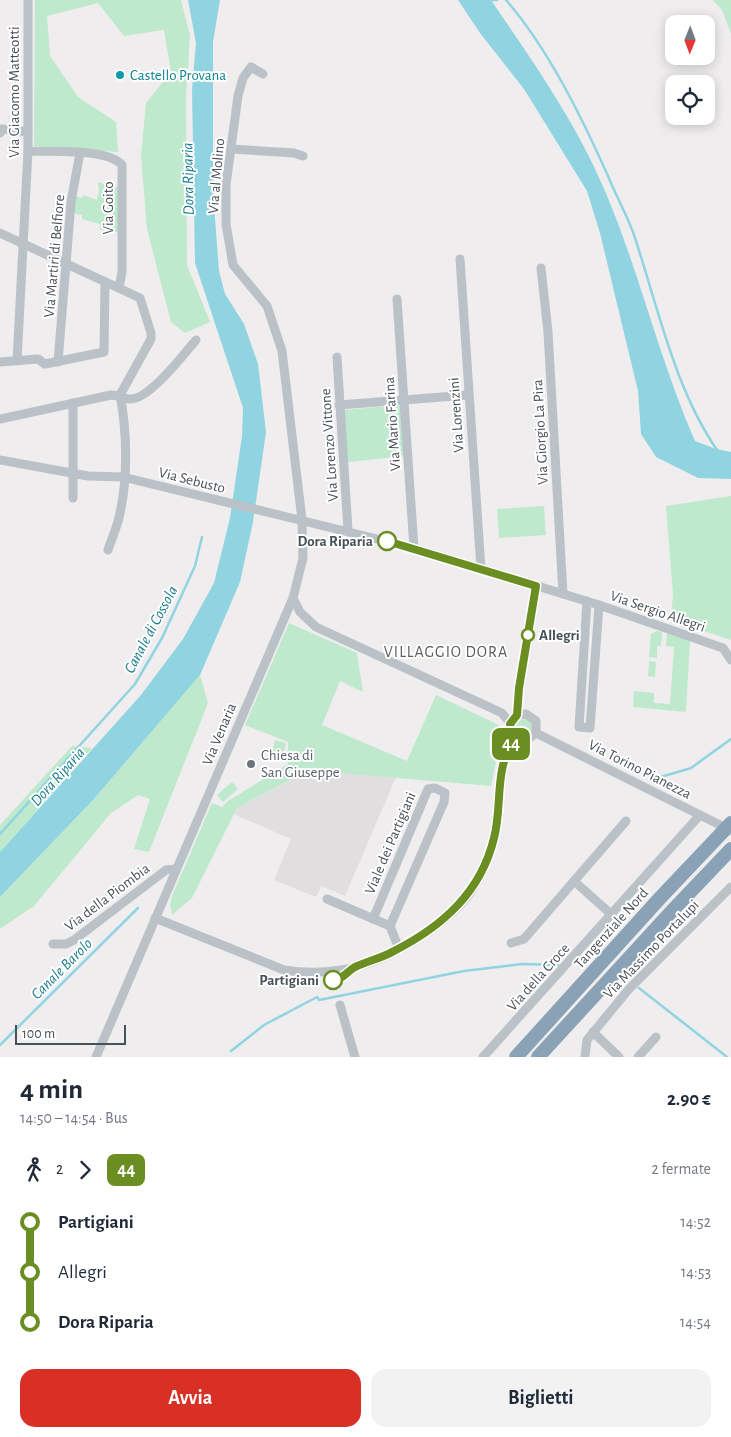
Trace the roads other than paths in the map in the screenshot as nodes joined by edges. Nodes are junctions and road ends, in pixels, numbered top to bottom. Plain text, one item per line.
1 (28, 0) edge
2 (263, 74) dead end
3 (0, 132) edge
4 (28, 132) junction
5 (232, 150) junction
6 (28, 151) junction
7 (80, 153) junction
8 (302, 156) dead end
9 (0, 233) edge
10 (23, 244) junction
11 (460, 259) dead end
12 (67, 264) junction
13 (541, 268) dead end
14 (105, 282) junction
15 (119, 288) junction
16 (397, 299) dead end
17 (196, 340) dead end
18 (337, 357) dead end
19 (17, 361) junction
20 (0, 362) edge
21 (58, 362) junction
22 (120, 395) junction
23 (468, 395) junction
24 (404, 400) junction
25 (73, 403) junction
26 (339, 405) junction
27 (288, 409) joint
28 (0, 418) edge
29 (0, 460) edge
30 (74, 474) junction
31 (123, 477) junction
32 (72, 498) dead end
33 (302, 520) junction
34 (348, 530) junction
35 (414, 548) junction
36 (108, 550) dead end
37 (481, 569) junction
38 (536, 586) junction
39 (564, 594) junction
40 (293, 598) junction
41 (587, 602) junction
42 (599, 605) junction
43 (731, 660) edge
44 (522, 715) junction
45 (510, 724) junction
46 (536, 732) junction
47 (516, 738) junction
48 (700, 815) junction
49 (626, 822) dead end
50 (731, 823) edge
51 (731, 830) edge
52 (727, 854) edge
53 (176, 870) junction
54 (574, 881) junction
55 (731, 887) edge
56 (326, 899) dead end
57 (612, 915) junction
58 (155, 918) junction
59 (373, 919) junction
60 (390, 926) junction
61 (512, 943) dead end
62 (53, 944) dead end
63 (399, 949) junction
64 (340, 1005) dead end
65 (593, 1032) junction
66 (656, 1037) dead end
67 (96, 1057) edge
68 (355, 1057) edge
69 (483, 1057) edge
70 (516, 1057) edge
71 (538, 1057) edge
72 (585, 1057) edge
73 (619, 1057) edge
74 (638, 1057) edge

1 - 4 street, Via Giacomo Matteotti
2 - 5 street, Via al Molino
3 - 4 street
4 - 6 street, Via Giacomo Matteotti
5 - 8 street
5 - 27 street, Via al Molino
6 - 7 street, Via Goito
6 - 10 street, Via Giacomo Matteotti
7 - 12 street, Via Martiri di Belfiore
7 - 15 street, Via Goito
9 - 10 street
10 - 12 street
10 - 19 street, Via Giacomo Matteotti
11 - 23 street, Via Lorenzini
12 - 14 street
12 - 21 street, Via Martiri di Belfiore
13 - 39 street, Via Giorgio La Pira
14 - 15 street
14 - 21 street
15 - 22 street
16 - 24 street, Via Mario Farina
17 - 22 street
18 - 26 street, Via Lorenzo Vittone
19 - 20 street
19 - 21 street
22 - 25 street
22 - 31 street
23 - 24 street
23 - 37 street, Via Lorenzini
24 - 26 street
24 - 35 street, Via Mario Farina
25 - 28 street
25 - 30 street
26 - 34 street, Via Lorenzo Vittone
27 - 33 street, Via Venaria
29 - 30 street, Via Sebusto
30 - 31 street, Via Sebusto
30 - 32 street
31 - 33 street, Via Sebusto
31 - 36 street
33 - 34 street, Via Sergio Allegri
33 - 40 street, Via Venaria
34 - 35 street, Via Sergio Allegri
35 - 37 street, Via Sergio Allegri
37 - 38 street, Via Sergio Allegri
38 - 39 street, Via Sergio Allegri
38 - 44 street
39 - 41 street, Via Sergio Allegri
40 - 45 street
40 - 53 street, Via Venaria
41 - 42 street, Via Sergio Allegri
41 - 42 street, Via Sergio Allegri
42 - 43 street, Via Sergio Allegri
44 - 45 street
44 - 46 street
45 - 47 street
46 - 47 street
46 - 48 street, Via Torino Pianezza
47 - 63 street
48 - 51 street, Via Torino Pianezza
48 - 57 street, Via della Croce
49 - 54 street
50 - 70 highway, Tangenziale Nord
52 - 71 highway
53 - 58 street, Via Venaria
53 - 62 street, Via della Piombia
54 - 57 street
54 - 61 street
55 - 65 street, Via Massimo Portalupi
56 - 59 street, Viale dei Partigiani
57 - 69 street, Via della Croce
58 - 63 street
58 - 67 street, Via Venaria
59 - 60 street, Viale dei Partigiani
59 - 60 street, Viale dei Partigiani
60 - 63 street
64 - 68 street
65 - 72 street, Via Massimo Portalupi
65 - 73 street
66 - 74 street

